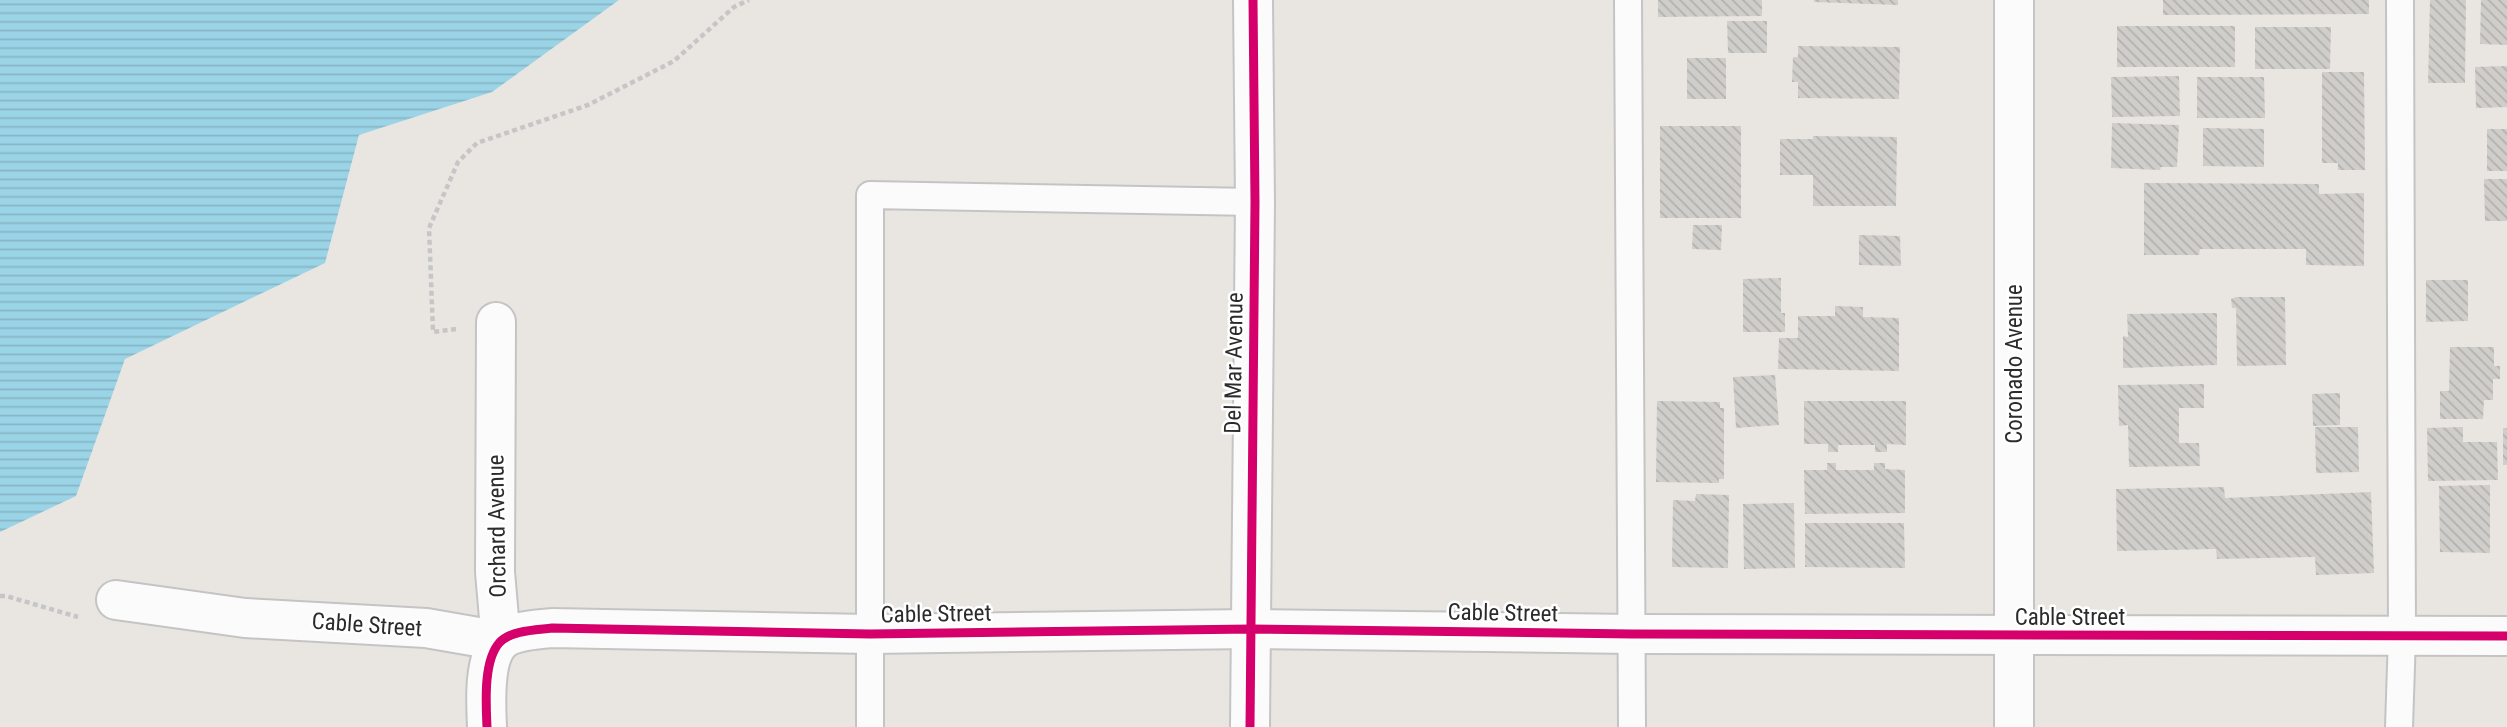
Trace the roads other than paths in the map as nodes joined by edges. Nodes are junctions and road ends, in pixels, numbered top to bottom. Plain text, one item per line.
1 (1253, 0) edge
2 (1628, 0) edge
3 (2014, 0) edge
4 (2400, 0) edge
5 (1255, 202) junction
6 (496, 322) dead end
7 (116, 600) road end
8 (1251, 629) junction
9 (870, 634) junction
10 (1632, 634) junction
11 (2014, 636) junction
12 (2402, 636) junction
13 (2507, 636) edge
14 (501, 641) junction
15 (486, 727) edge
16 (870, 727) edge
17 (1250, 727) edge
18 (1632, 727) edge
19 (2014, 727) edge
20 (2399, 727) edge

1 - 5 street, Del Mar Avenue
2 - 10 lane
3 - 11 street, Coronado Avenue
4 - 12 lane
5 - 8 street, Del Mar Avenue
5 - 9 lane
6 - 14 street, Orchard Avenue
7 - 14 street, Cable Street
8 - 9 street, Cable Street
8 - 10 street, Cable Street
8 - 17 street, Del Mar Avenue
9 - 14 street, Cable Street
9 - 16 lane
10 - 11 street, Cable Street
10 - 18 lane
11 - 12 street, Cable Street
11 - 19 street, Coronado Avenue
12 - 13 street, Cable Street
12 - 20 lane
14 - 15 street, Orchard Avenue

